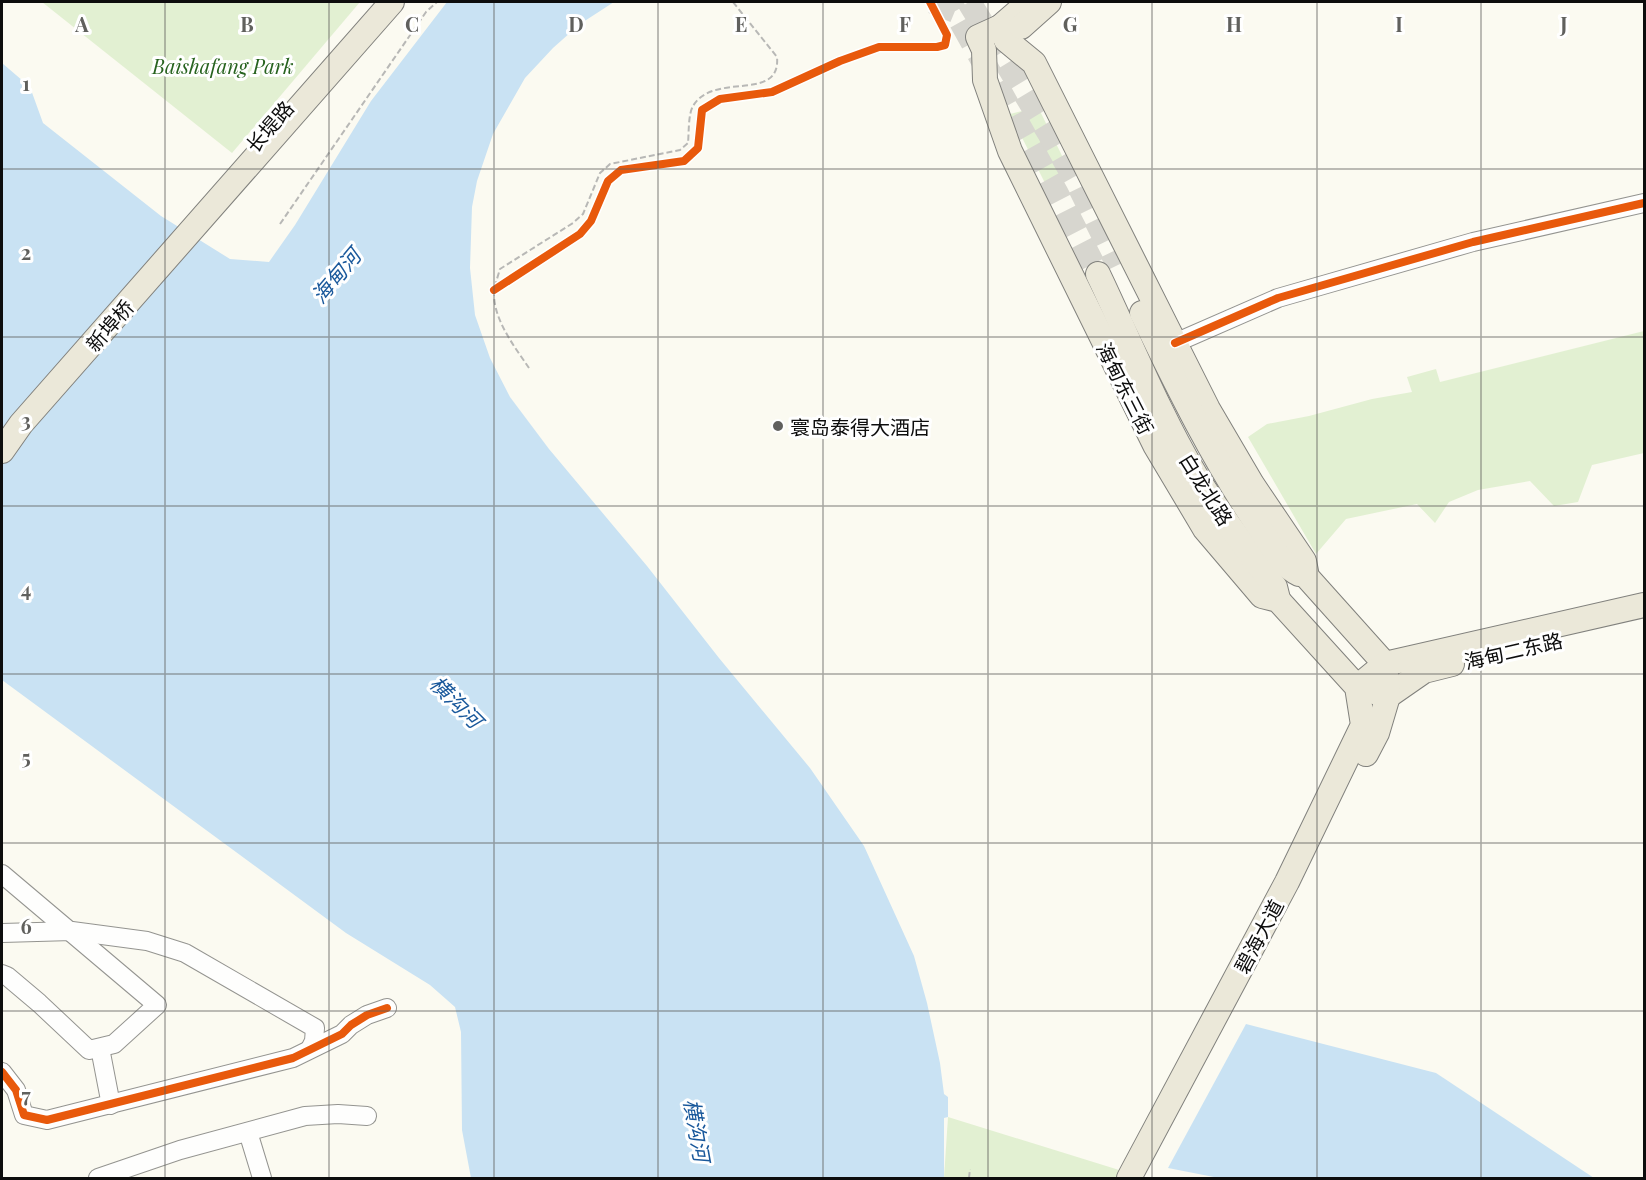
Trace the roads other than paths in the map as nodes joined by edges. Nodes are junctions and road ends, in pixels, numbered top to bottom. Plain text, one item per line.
1 (374, 2) edge
2 (392, 2) edge
3 (1029, 2) edge
4 (1049, 2) edge
5 (992, 39) junction
6 (213, 197) junction
7 (1644, 203) edge
8 (1175, 343) junction
9 (2, 428) edge
10 (2, 451) edge
11 (1307, 577) junction
12 (1278, 600) junction
13 (1644, 604) edge
14 (1644, 620) edge
15 (1384, 664) junction
16 (1357, 687) junction
17 (1388, 696) junction
18 (2, 874) edge
19 (72, 931) junction
20 (2, 933) edge
21 (2, 974) edge
22 (387, 1008) dead end
23 (100, 1048) junction
24 (310, 1049) junction
25 (2, 1072) edge
26 (111, 1105) junction
27 (367, 1116) dead end
28 (248, 1132) junction
29 (98, 1179) edge
30 (262, 1179) edge
31 (1129, 1179) edge
32 (1138, 1179) edge

1 - 6 main road, 长堤路
2 - 6 main road
3 - 5 main road
4 - 5 main road
5 - 8 main road
5 - 12 main road, 海甸东三街
6 - 9 main road, 新埠桥
6 - 10 main road, 新埠桥
7 - 8 street
8 - 11 main road
11 - 12 main road, 白龙北路
11 - 15 main road
12 - 16 main road, 海甸东三街
13 - 15 main road, 海甸二东路
14 - 17 main road, 海甸二东路
15 - 16 main road
15 - 17 main road
16 - 17 main road
16 - 31 main road, 碧海大道
17 - 32 main road, 碧海大道
18 - 19 street
19 - 20 street
19 - 23 street
19 - 24 street
21 - 23 street
22 - 24 street
23 - 26 street
24 - 26 street
25 - 26 street
27 - 28 street
28 - 29 street
28 - 30 street

